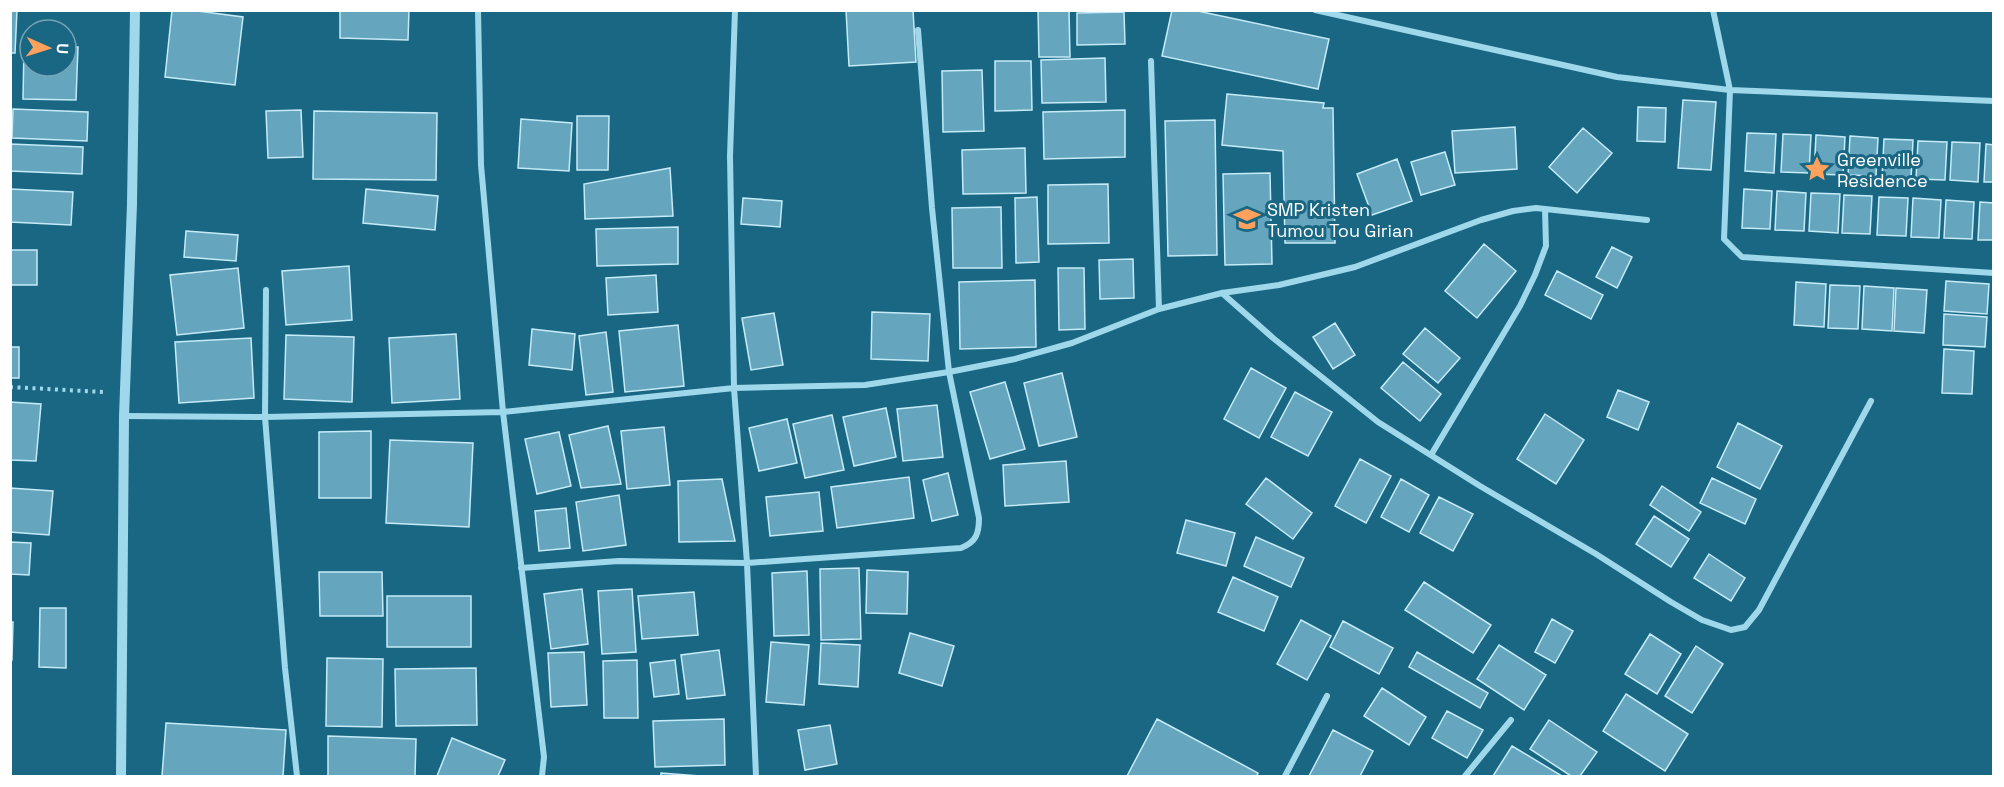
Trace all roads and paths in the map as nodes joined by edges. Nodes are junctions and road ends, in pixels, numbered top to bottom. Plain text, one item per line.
1 (135, 10) edge
2 (478, 10) edge
3 (735, 10) edge
4 (1315, 10) edge
5 (1713, 10) edge
6 (918, 30) dead end
7 (1151, 61) dead end
8 (1730, 90) junction
9 (1994, 102) edge
10 (1545, 209) junction
11 (1647, 220) dead end
12 (1994, 273) edge
13 (266, 290) dead end
14 (1222, 293) junction
15 (1160, 309) junction
16 (949, 372) junction
17 (10, 387) edge
18 (734, 388) junction
19 (125, 393) junction
20 (1871, 401) dead end
21 (503, 412) junction
22 (124, 416) junction
23 (265, 417) junction
24 (1431, 455) junction
25 (747, 562) junction
26 (521, 568) junction
27 (1327, 696) dead end
28 (1511, 720) dead end
29 (121, 777) edge
30 (297, 777) edge
31 (542, 777) edge
32 (756, 777) edge
33 (1286, 777) edge
34 (1465, 777) edge

1 - 19 street
2 - 21 street
3 - 18 street
4 - 8 street
5 - 8 street
6 - 16 street
7 - 15 street
8 - 9 street
8 - 12 street
10 - 11 street
10 - 14 street
10 - 24 street
13 - 23 street
14 - 15 street
14 - 24 street
15 - 16 street
16 - 18 street
16 - 25 street
17 - 19 path
18 - 21 street
18 - 25 street
19 - 22 street
20 - 24 street
21 - 23 street
21 - 26 street
22 - 23 street
22 - 29 street
23 - 30 street
25 - 26 street
25 - 32 street
26 - 31 street
27 - 33 street
28 - 34 street

